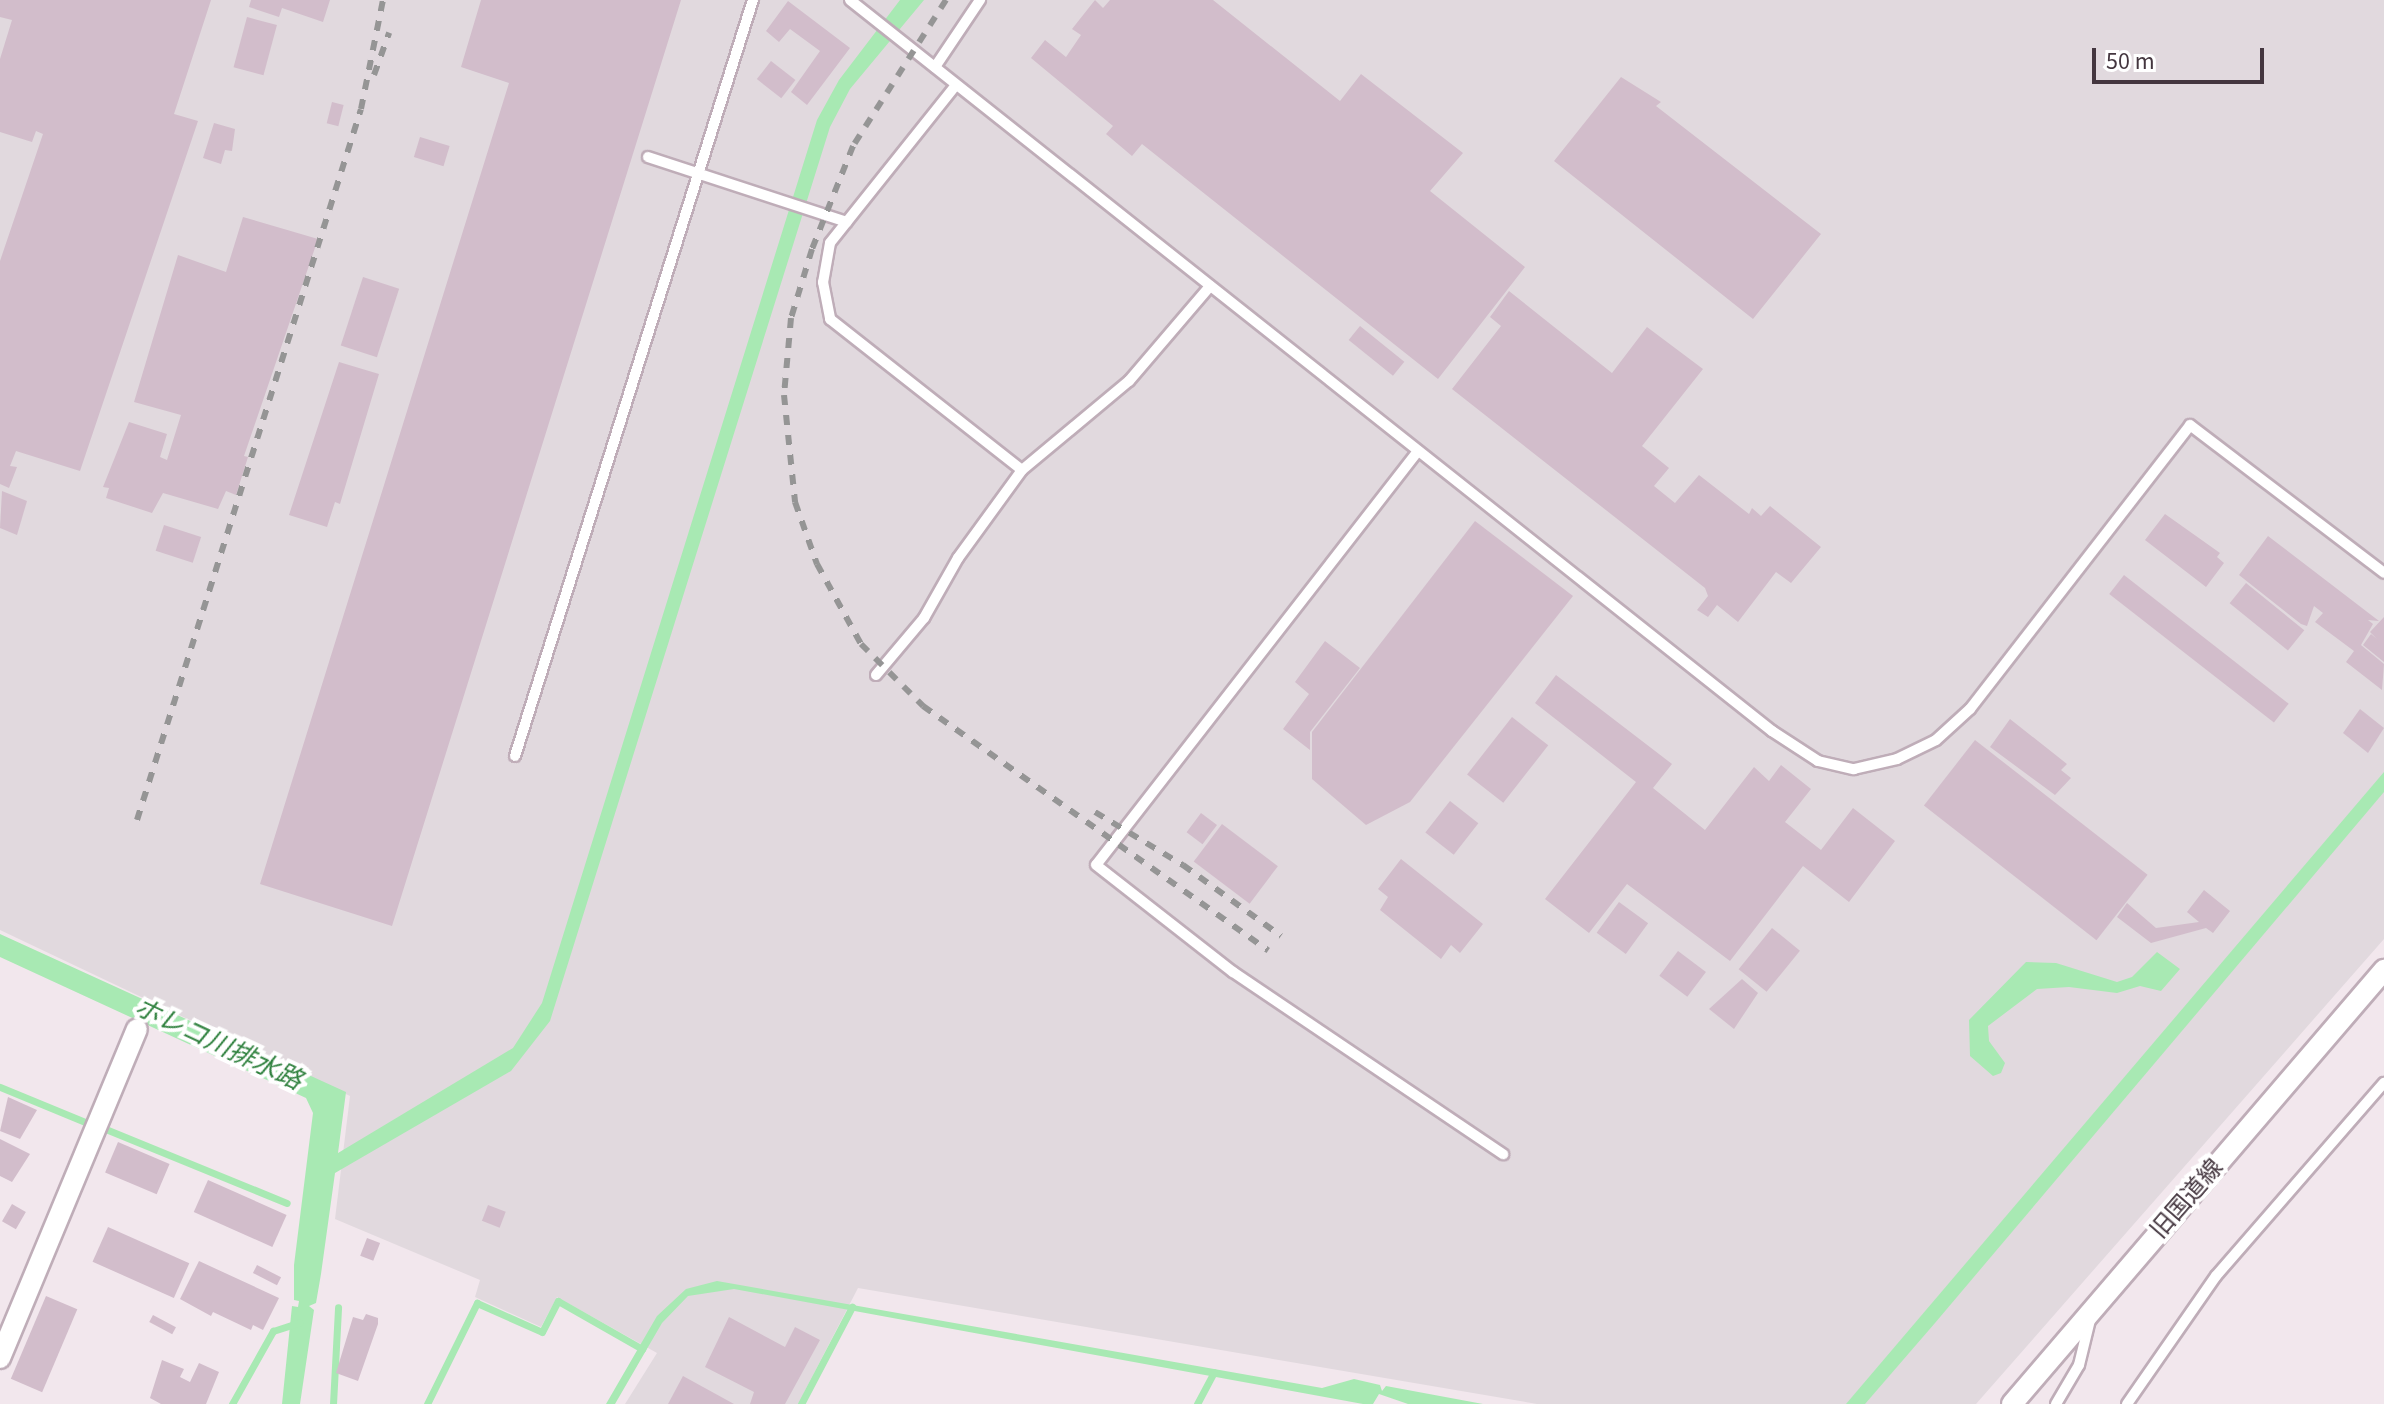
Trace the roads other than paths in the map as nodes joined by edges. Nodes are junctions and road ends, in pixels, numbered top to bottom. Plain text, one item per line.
1 (753, 0) edge
2 (850, 0) edge
3 (980, 0) edge
4 (935, 67) junction
5 (956, 85) junction
6 (648, 157) dead end
7 (697, 170) junction
8 (847, 222) junction
9 (1210, 286) junction
10 (1418, 451) junction
11 (1022, 470) junction
12 (2384, 573) edge
13 (876, 675) dead end
14 (515, 756) dead end
15 (2384, 970) edge
16 (137, 1029) dead end
17 (2384, 1083) edge
18 (1503, 1154) dead end
19 (2092, 1310) junction
20 (0, 1358) edge
21 (2012, 1404) edge
22 (2056, 1404) edge
23 (2127, 1404) edge

1 - 7 lane
2 - 4 lane
3 - 4 lane
4 - 5 lane
5 - 8 lane
5 - 9 lane
6 - 7 lane
7 - 8 lane
7 - 14 lane
8 - 11 lane
9 - 10 lane
9 - 11 lane
10 - 12 lane
10 - 18 lane
11 - 13 lane
15 - 19 street, 旧国道線
16 - 20 street
17 - 23 lane
19 - 21 street, 旧国道線
19 - 22 lane

